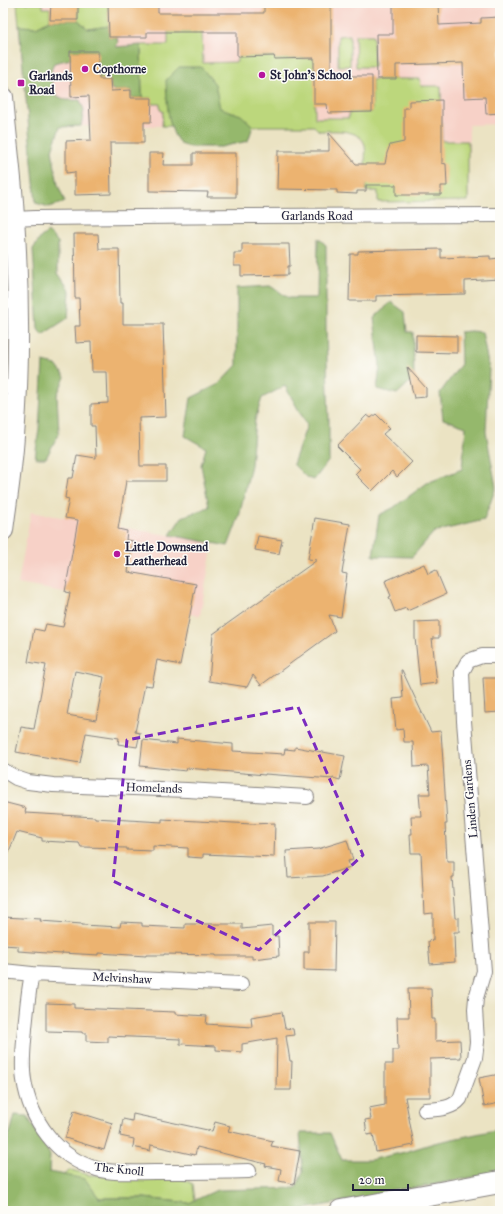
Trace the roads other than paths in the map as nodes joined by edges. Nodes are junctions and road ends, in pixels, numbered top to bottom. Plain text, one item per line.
1 (3, 97) edge
2 (500, 215) edge
3 (14, 219) junction
4 (10, 387) edge
5 (3, 530) edge
6 (500, 656) edge
7 (3, 770) edge
8 (307, 797) dead end
9 (3, 971) edge
10 (32, 974) junction
11 (241, 984) dead end
12 (425, 1110) dead end
13 (249, 1171) dead end
14 (500, 1182) edge
15 (341, 1211) edge

1 - 3 main road
2 - 3 street, Garlands Road
3 - 4 main road
4 - 5 main road
6 - 12 street, Linden Gardens
7 - 8 street, Homelands
9 - 10 street, Melvinshaw
10 - 11 street, Melvinshaw
10 - 13 street, The Knoll
14 - 15 highway

